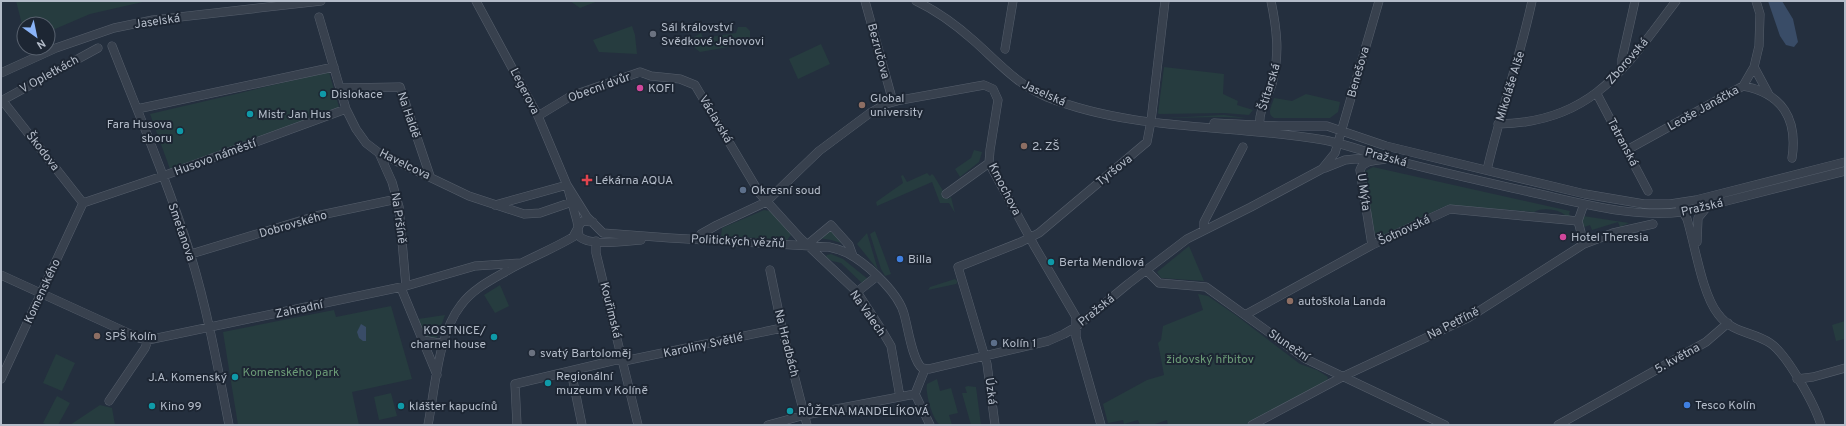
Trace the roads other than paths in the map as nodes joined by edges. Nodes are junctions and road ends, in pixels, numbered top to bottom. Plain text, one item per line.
1 (321, 1) edge
2 (476, 1) edge
3 (865, 1) edge
4 (1013, 1) edge
5 (1165, 1) edge
6 (1271, 1) edge
7 (1379, 1) edge
8 (1532, 1) edge
9 (1635, 1) edge
10 (1676, 1) edge
11 (1756, 1) edge
12 (922, 2) edge
13 (319, 17) dead end
14 (112, 46) dead end
15 (98, 48) dead end
16 (1005, 49) dead end
17 (1754, 67) junction
18 (334, 68) junction
19 (1622, 69) junction
20 (640, 72) joint
21 (1, 73) edge
22 (1743, 86) junction
23 (340, 88) junction
24 (1768, 93) junction
25 (1597, 94) junction
26 (2, 101) edge
27 (893, 102) junction
28 (136, 109) junction
29 (346, 109) junction
30 (538, 116) junction
31 (1151, 121) junction
32 (1260, 124) junction
33 (1498, 124) junction
34 (1341, 131) junction
35 (1338, 144) junction
36 (1243, 147) dead end
37 (1628, 150) junction
38 (379, 153) junction
39 (1385, 157) junction
40 (1792, 158) dead end
41 (1845, 162) edge
42 (990, 163) junction
43 (1322, 169) junction
44 (1487, 170) junction
45 (1845, 171) edge
46 (163, 176) junction
47 (430, 176) junction
48 (567, 185) junction
49 (1648, 191) dead end
50 (946, 194) dead end
51 (397, 199) junction
52 (1696, 200) junction
53 (572, 202) junction
54 (766, 202) junction
55 (83, 203) junction
56 (1584, 204) junction
57 (1670, 204) junction
58 (495, 205) junction
59 (1709, 206) junction
60 (1683, 212) junction
61 (1578, 221) junction
62 (594, 223) junction
63 (1653, 224) dead end
64 (578, 228) junction
65 (1204, 229) junction
66 (670, 238) junction
67 (1030, 238) junction
68 (697, 239) junction
69 (592, 241) junction
70 (1584, 244) junction
71 (807, 245) junction
72 (1372, 245) junction
73 (191, 254) junction
74 (535, 256) junction
75 (853, 256) junction
76 (1698, 257) junction
77 (521, 263) junction
78 (958, 267) joint
79 (770, 270) dead end
80 (1146, 270) junction
81 (1, 275) edge
82 (876, 277) junction
83 (404, 287) junction
84 (857, 292) junction
85 (41, 293) junction
86 (1245, 315) junction
87 (1728, 323) junction
88 (208, 327) junction
89 (1076, 327) junction
90 (782, 328) junction
91 (148, 340) junction
92 (423, 340) junction
93 (443, 342) junction
94 (985, 357) junction
95 (624, 361) junction
96 (1845, 368) edge
97 (925, 369) junction
98 (571, 371) junction
99 (437, 375) junction
100 (1344, 376) junction
101 (1, 379) edge
102 (1797, 379) junction
103 (915, 394) junction
104 (900, 397) junction
105 (109, 401) dead end
106 (805, 415) junction
107 (1440, 424) edge
108 (229, 425) edge
109 (428, 425) edge
110 (517, 425) edge
111 (582, 425) edge
112 (638, 425) edge
113 (768, 425) edge
114 (807, 425) edge
115 (930, 425) edge
116 (995, 425) edge
117 (1101, 425) edge
118 (1252, 425) edge
119 (1558, 425) edge
120 (1821, 425) edge

1 - 21 street, Jaselská
2 - 30 street, Legerova
3 - 27 street, Bezručova
4 - 16 street
5 - 31 street, Tyršova
6 - 32 street, Štítarská
7 - 34 street, Benešova
8 - 33 street, Mikoláše Alše
9 - 19 street
10 - 19 street, Zborovská
11 - 17 street, Leoše Janáčka
12 - 31 street, Jaselská
13 - 18 street, Havelcova
14 - 28 street, Smetanova
15 - 26 street, V Opletkách
17 - 22 street, Leoše Janáčka
17 - 24 street
18 - 23 street, Havelcova
18 - 28 street
19 - 25 street, Zborovská
20 - 30 street, Obecní dvůr
20 - 54 street, Václavská
22 - 24 street
22 - 37 street, Leoše Janáčka
23 - 29 street, Havelcova
23 - 47 street, Na Haldě
24 - 40 street
25 - 33 street, Zborovská
25 - 37 street, Tatranská
26 - 55 street, Škodova
27 - 42 street, Kmochova
27 - 54 street, Kmochova
28 - 46 street, Smetanova
29 - 38 street, Havelcova
29 - 46 street, Husovo náměstí
30 - 48 street, Legerova
31 - 32 street, Jaselská
31 - 35 street, Jaselská
31 - 67 street, Tyršova
32 - 34 street, Jaselská
33 - 44 street, Mikoláše Alše
34 - 35 street, Benešova
34 - 44 street, Pražská
35 - 39 street, Pražská
35 - 43 street, Pražská
36 - 65 street
37 - 49 street, Tatranská
38 - 47 street, Havelcova
38 - 51 street, Na Pršíně
39 - 43 street
39 - 56 street, Pražská
39 - 72 street, U Mýta
41 - 52 street, Pražská
42 - 50 street
42 - 67 street, Kmochova
43 - 65 street, Pražská
44 - 57 street, Pražská
45 - 59 street, Pražská
46 - 55 street, Husovo náměstí
46 - 73 street, Smetanova
47 - 58 street, Havelcova
48 - 53 street, Legerova
48 - 58 street
48 - 62 street, Legerova
51 - 73 street, Dobrovského
51 - 83 street, Na Pršíně
52 - 57 street, Pražská
52 - 60 street
53 - 58 street, Havelcova
53 - 64 street, Legerova
54 - 68 street, Kmochova
54 - 71 street, Politických vězňů
55 - 85 street, Komenského
56 - 60 street, Pražská
56 - 61 street
57 - 60 street
59 - 60 street, Pražská
59 - 76 street
60 - 76 street
61 - 70 street
61 - 72 street, Šotnovská
62 - 64 street, Politických vězňů
62 - 66 street, Politických vězňů
62 - 69 street
63 - 70 street, Na Petříně
64 - 69 street
64 - 74 street, Politických vězňů
65 - 80 street, Pražská
66 - 68 street, Politických vězňů
66 - 69 street, Politických vězňů
67 - 78 street, Tyršova
67 - 89 street, Kmochova
68 - 71 street, Politických vězňů
69 - 74 street, Politických vězňů
69 - 95 street, Kouřimská
70 - 100 street, Na Petříně
71 - 75 street, Politických vězňů
71 - 75 street, Politických vězňů
71 - 84 street, Na Valech
72 - 86 street, Šotnovská
73 - 88 street, Smetanova
74 - 77 street, Politických vězňů
75 - 82 street, Politických vězňů
76 - 87 street
77 - 83 street, Zahradní
77 - 93 street, Politických vězňů
78 - 94 street, Úzká
79 - 90 street, Na Hradbách
80 - 86 street, Sluneční
80 - 89 street, Pražská
81 - 85 street
82 - 84 street
82 - 97 street, Politických vězňů
83 - 88 street, Zahradní
83 - 92 street, Na Pršíně
84 - 104 street, Na Valech
85 - 91 street
85 - 101 street, Komenského
86 - 100 street, Sluneční
87 - 102 street
87 - 119 street, 5. května
88 - 91 street, Zahradní
88 - 108 street, Smetanova
89 - 94 street, Pražská
89 - 117 street, Kmochova
90 - 95 street, Karoliny Světlé
90 - 106 street, Na Hradbách
91 - 105 street
92 - 93 street
92 - 99 street, Na Pršíně
93 - 99 street, Politických vězňů
94 - 97 street, Pražská
94 - 116 street, Úzká
95 - 98 street, Karoliny Světlé
95 - 112 street, Kouřimská
96 - 102 street
97 - 103 street
98 - 110 street, Karoliny Světlé
98 - 111 street
99 - 109 street, Politických vězňů
100 - 107 street, Sluneční
100 - 118 street, Na Petříně
102 - 120 street
103 - 104 street
103 - 115 street
104 - 106 street
106 - 113 street
106 - 114 street, Na Hradbách

